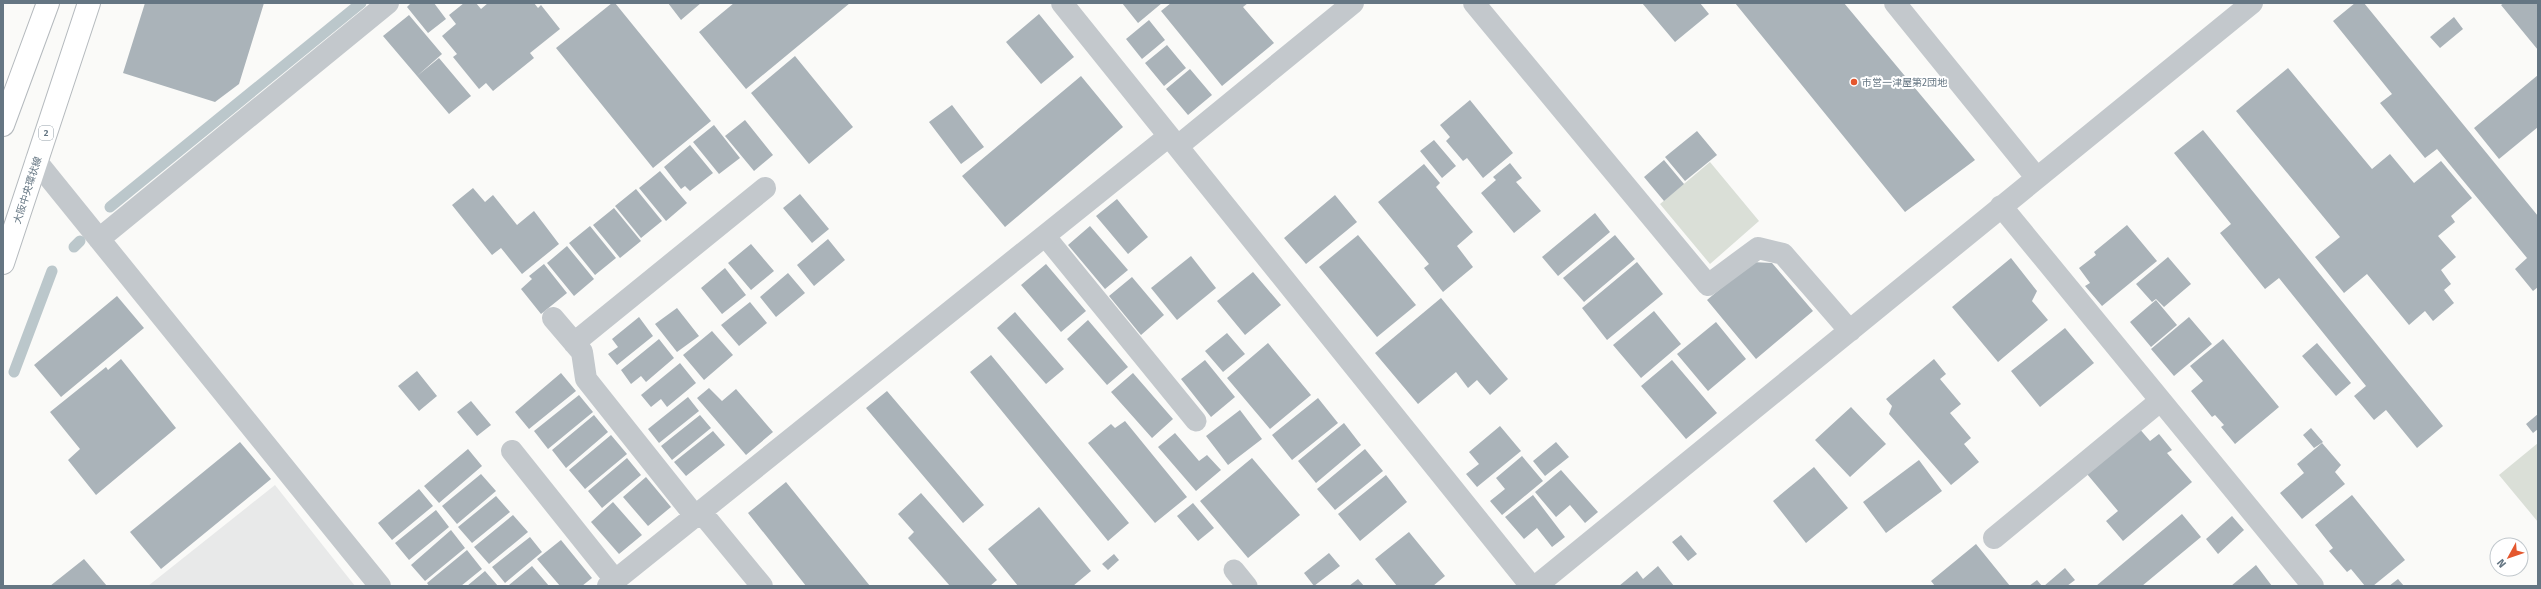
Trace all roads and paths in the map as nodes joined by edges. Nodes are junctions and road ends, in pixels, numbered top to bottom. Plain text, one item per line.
1 (48, 3) edge
2 (89, 3) edge
3 (388, 3) edge
4 (1062, 3) edge
5 (1353, 3) edge
6 (1474, 3) edge
7 (1895, 3) edge
8 (2252, 3) edge
9 (3, 125) edge
10 (1173, 141) junction
11 (36, 161) junction
12 (2036, 177) junction
13 (766, 188) dead end
14 (2001, 206) junction
15 (1045, 236) junction
16 (100, 239) junction
17 (3, 263) edge
18 (553, 318) dead end
19 (1850, 331) junction
20 (574, 343) junction
21 (2160, 401) junction
22 (1196, 421) dead end
23 (512, 451) dead end
24 (698, 514) junction
25 (1994, 538) dead end
26 (611, 583) edge
27 (380, 586) edge
28 (762, 586) edge
29 (1531, 586) edge
30 (1536, 586) edge
31 (2313, 586) edge

1 - 9 main road
2 - 11 main road, 大阪中央環状線 / 2
3 - 16 street
4 - 10 street
5 - 10 street
6 - 19 street
7 - 12 street
8 - 12 street
10 - 15 street
10 - 29 street
11 - 16 street
11 - 17 main road, 大阪中央環状線 / 2
12 - 14 street
13 - 20 street
14 - 19 street
14 - 21 street
15 - 22 lane
15 - 24 street
16 - 27 street
18 - 20 street
19 - 30 street
20 - 24 street
21 - 25 street
21 - 31 street
23 - 26 street
24 - 26 street
24 - 28 street

